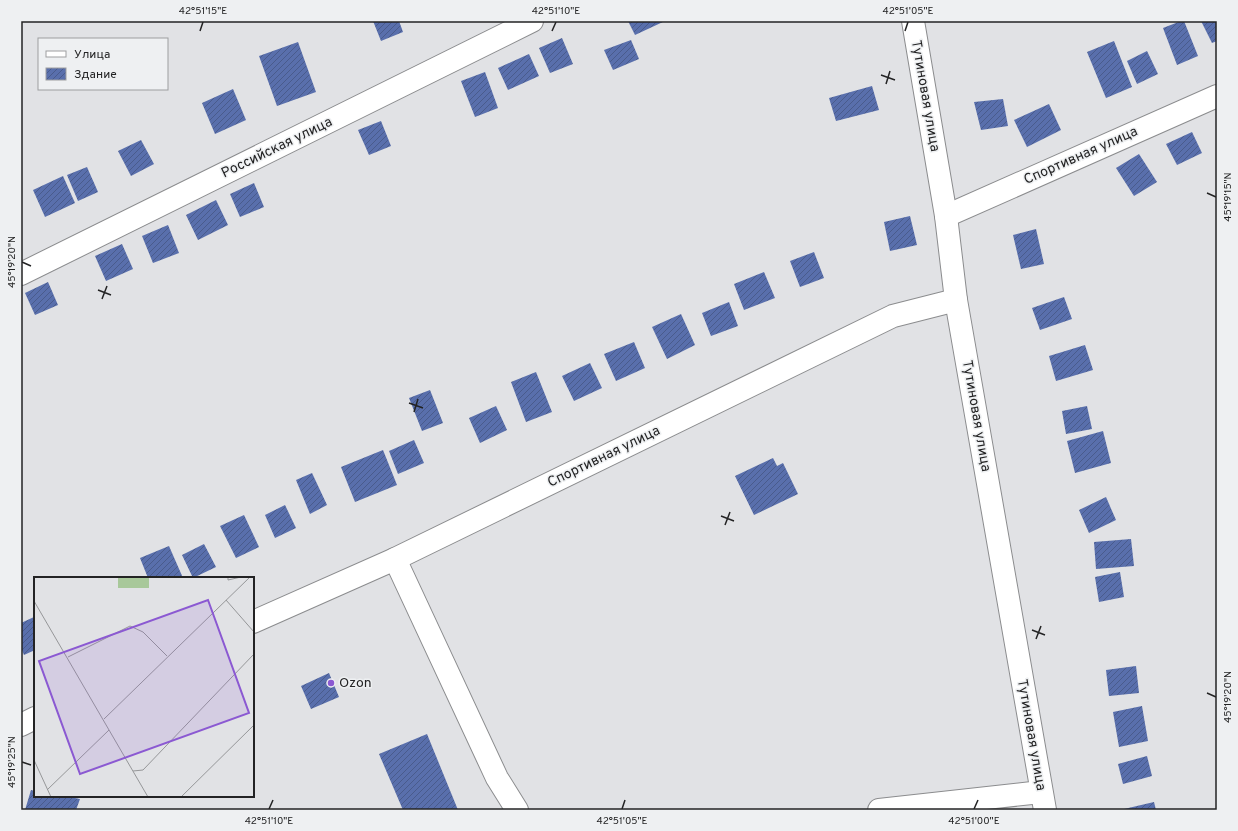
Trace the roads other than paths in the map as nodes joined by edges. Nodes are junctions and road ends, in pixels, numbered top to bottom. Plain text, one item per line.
1 (532, 21) edge
2 (913, 21) edge
3 (1217, 96) edge
4 (946, 216) junction
5 (21, 274) edge
6 (956, 300) junction
7 (395, 559) junction
8 (254, 622) edge
9 (34, 718) edge
10 (21, 724) edge
11 (1043, 801) edge
12 (518, 810) edge
13 (879, 810) edge

1 - 5 street, Российская улица
2 - 4 street, Тутиновая улица
3 - 4 street, Спортивная улица
4 - 6 street, Тутиновая улица
6 - 7 street, Спортивная улица
6 - 11 street, Тутиновая улица
7 - 8 street, Спортивная улица
7 - 12 street
9 - 10 street
11 - 13 street

